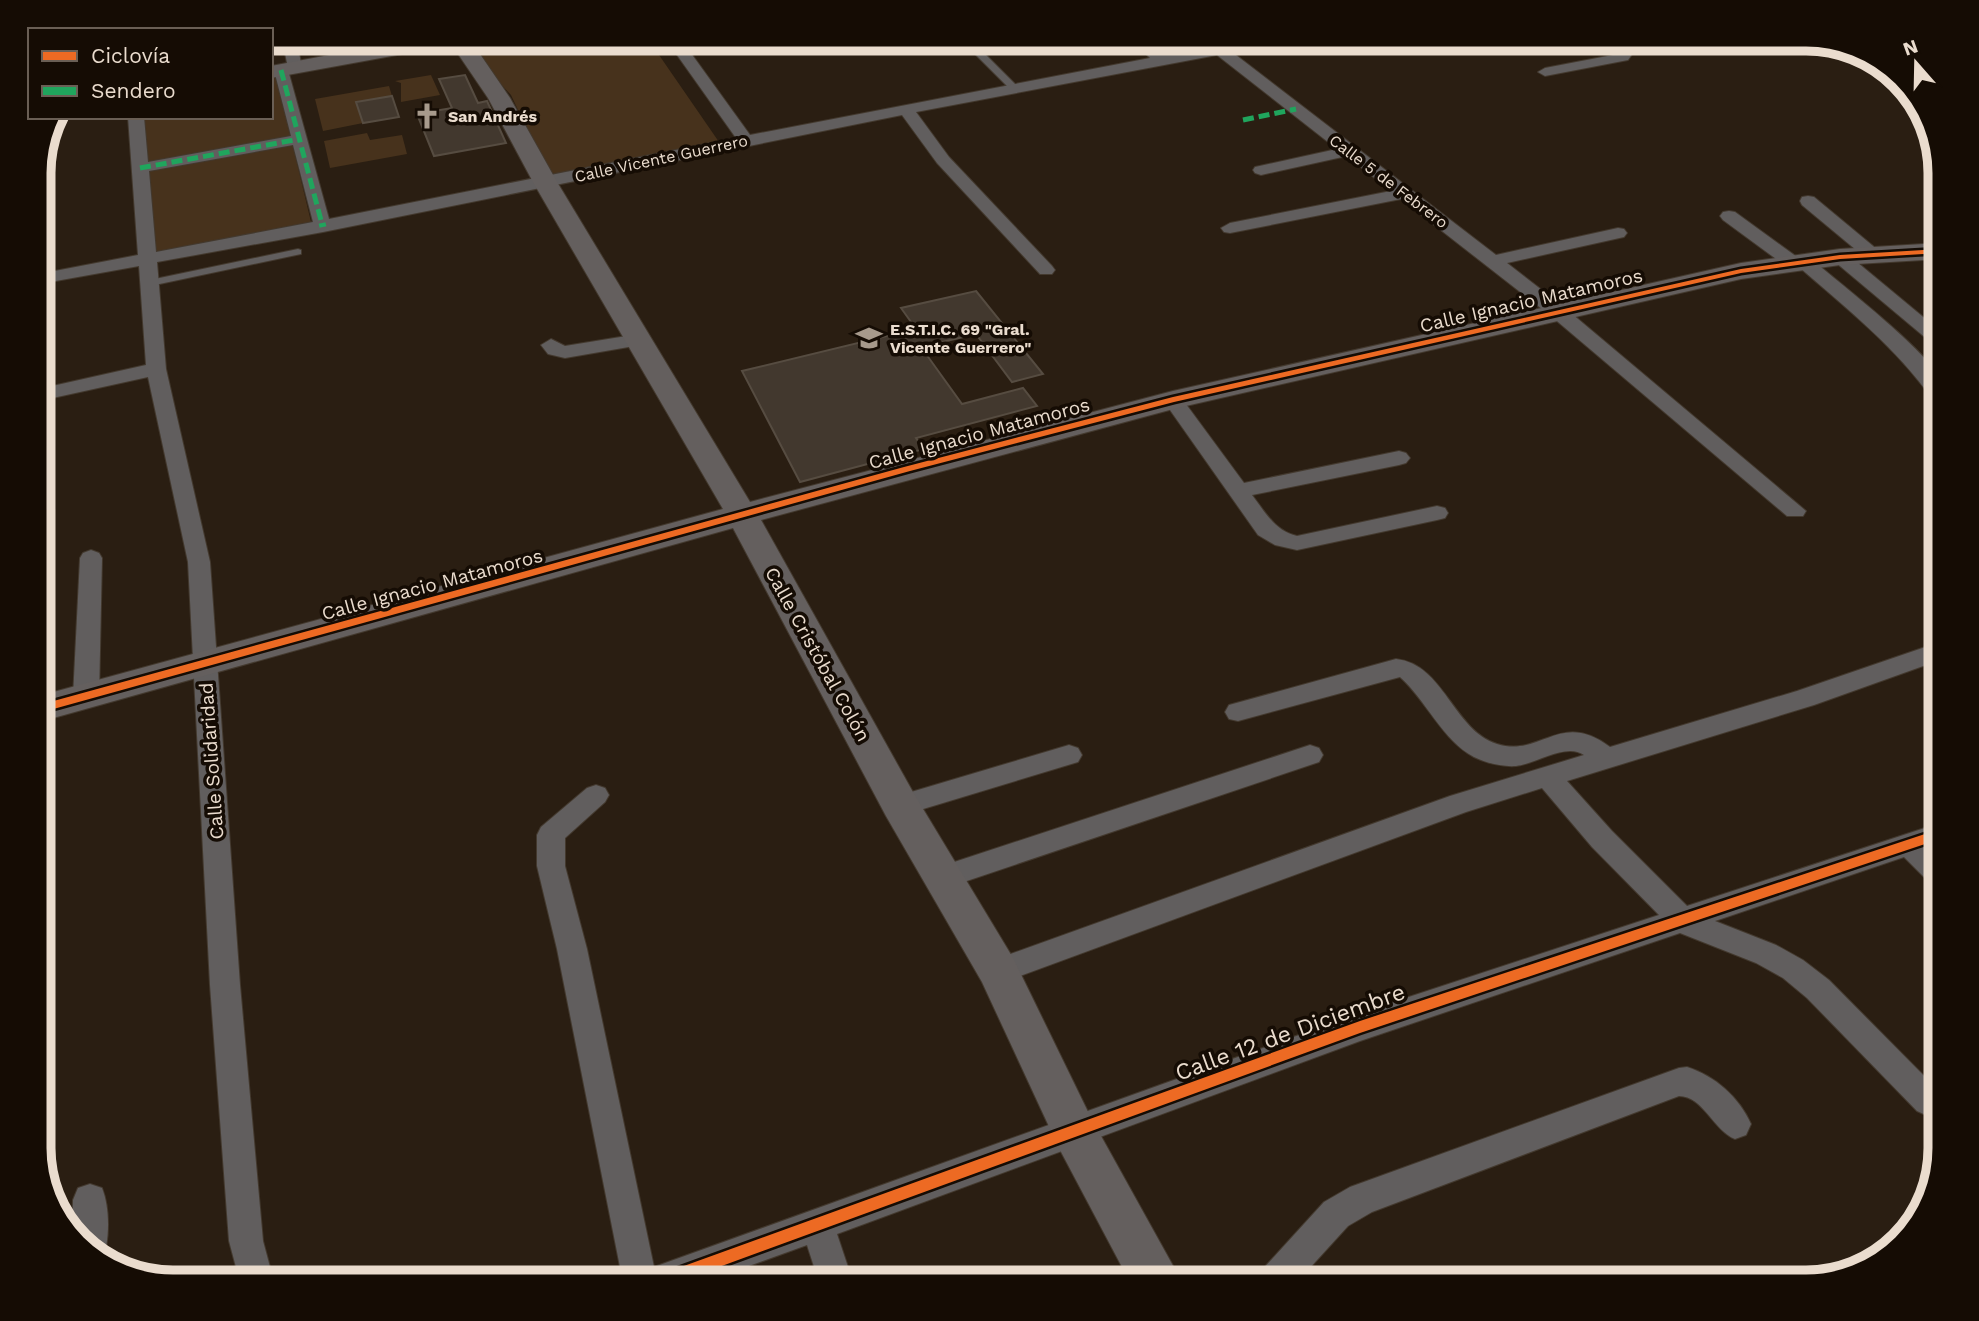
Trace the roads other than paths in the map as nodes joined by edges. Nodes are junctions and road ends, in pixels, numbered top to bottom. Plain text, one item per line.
1 (287, 51) edge
2 (386, 51) edge
3 (465, 51) edge
4 (681, 51) edge
5 (977, 51) edge
6 (1151, 51) edge
7 (1214, 51) edge
8 (1221, 51) edge
9 (1627, 51) edge
10 (1161, 60) junction
11 (283, 70) edge
12 (1545, 72) dead end
13 (1014, 88) junction
14 (906, 109) junction
15 (136, 119) edge
16 (300, 139) junction
17 (746, 140) junction
18 (1350, 151) junction
19 (140, 168) junction
20 (1261, 170) dead end
21 (545, 182) junction
22 (1405, 193) junction
23 (1808, 201) dead end
24 (1729, 216) dead end
25 (324, 227) junction
26 (1230, 228) dead end
27 (1618, 233) dead end
28 (298, 252) dead end
29 (1928, 252) edge
30 (1873, 255) junction
31 (1840, 257) junction
32 (1493, 261) junction
33 (1798, 262) junction
34 (1046, 270) dead end
35 (148, 271) junction
36 (51, 278) edge
37 (1558, 312) junction
38 (1928, 329) edge
39 (639, 340) junction
40 (551, 345) dead end
41 (156, 369) junction
42 (1928, 375) edge
43 (51, 391) edge
44 (1173, 400) junction
45 (1399, 458) dead end
46 (1239, 491) junction
47 (1795, 511) dead end
48 (1437, 513) dead end
49 (743, 516) junction
50 (91, 558) dead end
51 (1928, 655) edge
52 (204, 665) junction
53 (86, 697) junction
54 (51, 706) edge
55 (1238, 712) dead end
56 (1069, 755) dead end
57 (1310, 755) dead end
58 (1605, 757) junction
59 (1546, 775) junction
60 (596, 795) dead end
61 (900, 805) junction
62 (1928, 838) edge
63 (1909, 845) junction
64 (1928, 863) edge
65 (943, 877) junction
66 (1683, 922) junction
67 (998, 971) junction
68 (1927, 1101) dead end
69 (1735, 1124) dead end
70 (1075, 1133) junction
71 (90, 1199) dead end
72 (818, 1226) junction
73 (89, 1237) edge
74 (254, 1270) edge
75 (637, 1270) edge
76 (695, 1270) edge
77 (832, 1270) edge
78 (1150, 1270) edge
79 (1286, 1270) edge

1 - 11 street
2 - 11 main road
3 - 21 main road, Calle Cristóbal Colón
4 - 17 street
5 - 13 lane
6 - 10 street
7 - 10 street, Calle Vicente Guerrero
8 - 18 street, Calle 5 de Febrero
9 - 12 street
10 - 13 street, Calle Vicente Guerrero
11 - 16 street
13 - 14 street, Calle Vicente Guerrero
14 - 17 street, Calle Vicente Guerrero
14 - 34 street
15 - 19 street, Calle Solidaridad
16 - 19 street
16 - 25 street
17 - 21 street, Calle Vicente Guerrero
18 - 20 street
18 - 22 street, Calle 5 de Febrero
19 - 35 street, Calle Solidaridad
21 - 25 street, Calle Vicente Guerrero
21 - 39 main road, Calle Cristóbal Colón
22 - 26 street
22 - 32 street, Calle 5 de Febrero
23 - 30 street
24 - 33 street
25 - 35 street, Calle Vicente Guerrero
27 - 32 street
28 - 35 lane
29 - 30 main road, Calle Ignacio Matamoros
30 - 31 main road, Calle Ignacio Matamoros
31 - 33 main road, Calle Ignacio Matamoros
31 - 38 street
32 - 37 street, Calle 5 de Febrero
33 - 37 main road, Calle Ignacio Matamoros
33 - 42 street
35 - 36 street, Calle Vicente Guerrero
35 - 41 street, Calle Solidaridad
37 - 44 main road, Calle Ignacio Matamoros
37 - 47 street, Calle 5 de Febrero
39 - 40 street
39 - 49 main road, Calle Cristóbal Colón
41 - 43 street
41 - 52 street, Calle Solidaridad
44 - 46 street
44 - 49 main road, Calle Ignacio Matamoros
45 - 46 street
46 - 48 street
49 - 52 main road, Calle Ignacio Matamoros
49 - 61 main road, Calle Cristóbal Colón
50 - 53 street
51 - 58 street
52 - 53 main road, Calle Ignacio Matamoros
52 - 74 street, Calle Solidaridad
53 - 54 main road, Calle Ignacio Matamoros
55 - 58 street
56 - 61 street
57 - 65 street
58 - 59 street
59 - 66 street
59 - 67 street
60 - 75 street
61 - 65 main road, Calle Cristóbal Colón
62 - 63 street, Calle 12 de Diciembre
63 - 64 street
63 - 66 street, Calle 12 de Diciembre
65 - 67 main road, Calle Cristóbal Colón
66 - 68 street
66 - 70 street, Calle 12 de Diciembre
67 - 70 main road, Calle Cristóbal Colón
69 - 79 street
70 - 72 street, Calle 12 de Diciembre
70 - 78 main road, Calle Cristóbal Colón
71 - 73 street
72 - 76 street, Calle 12 de Diciembre
72 - 77 street

